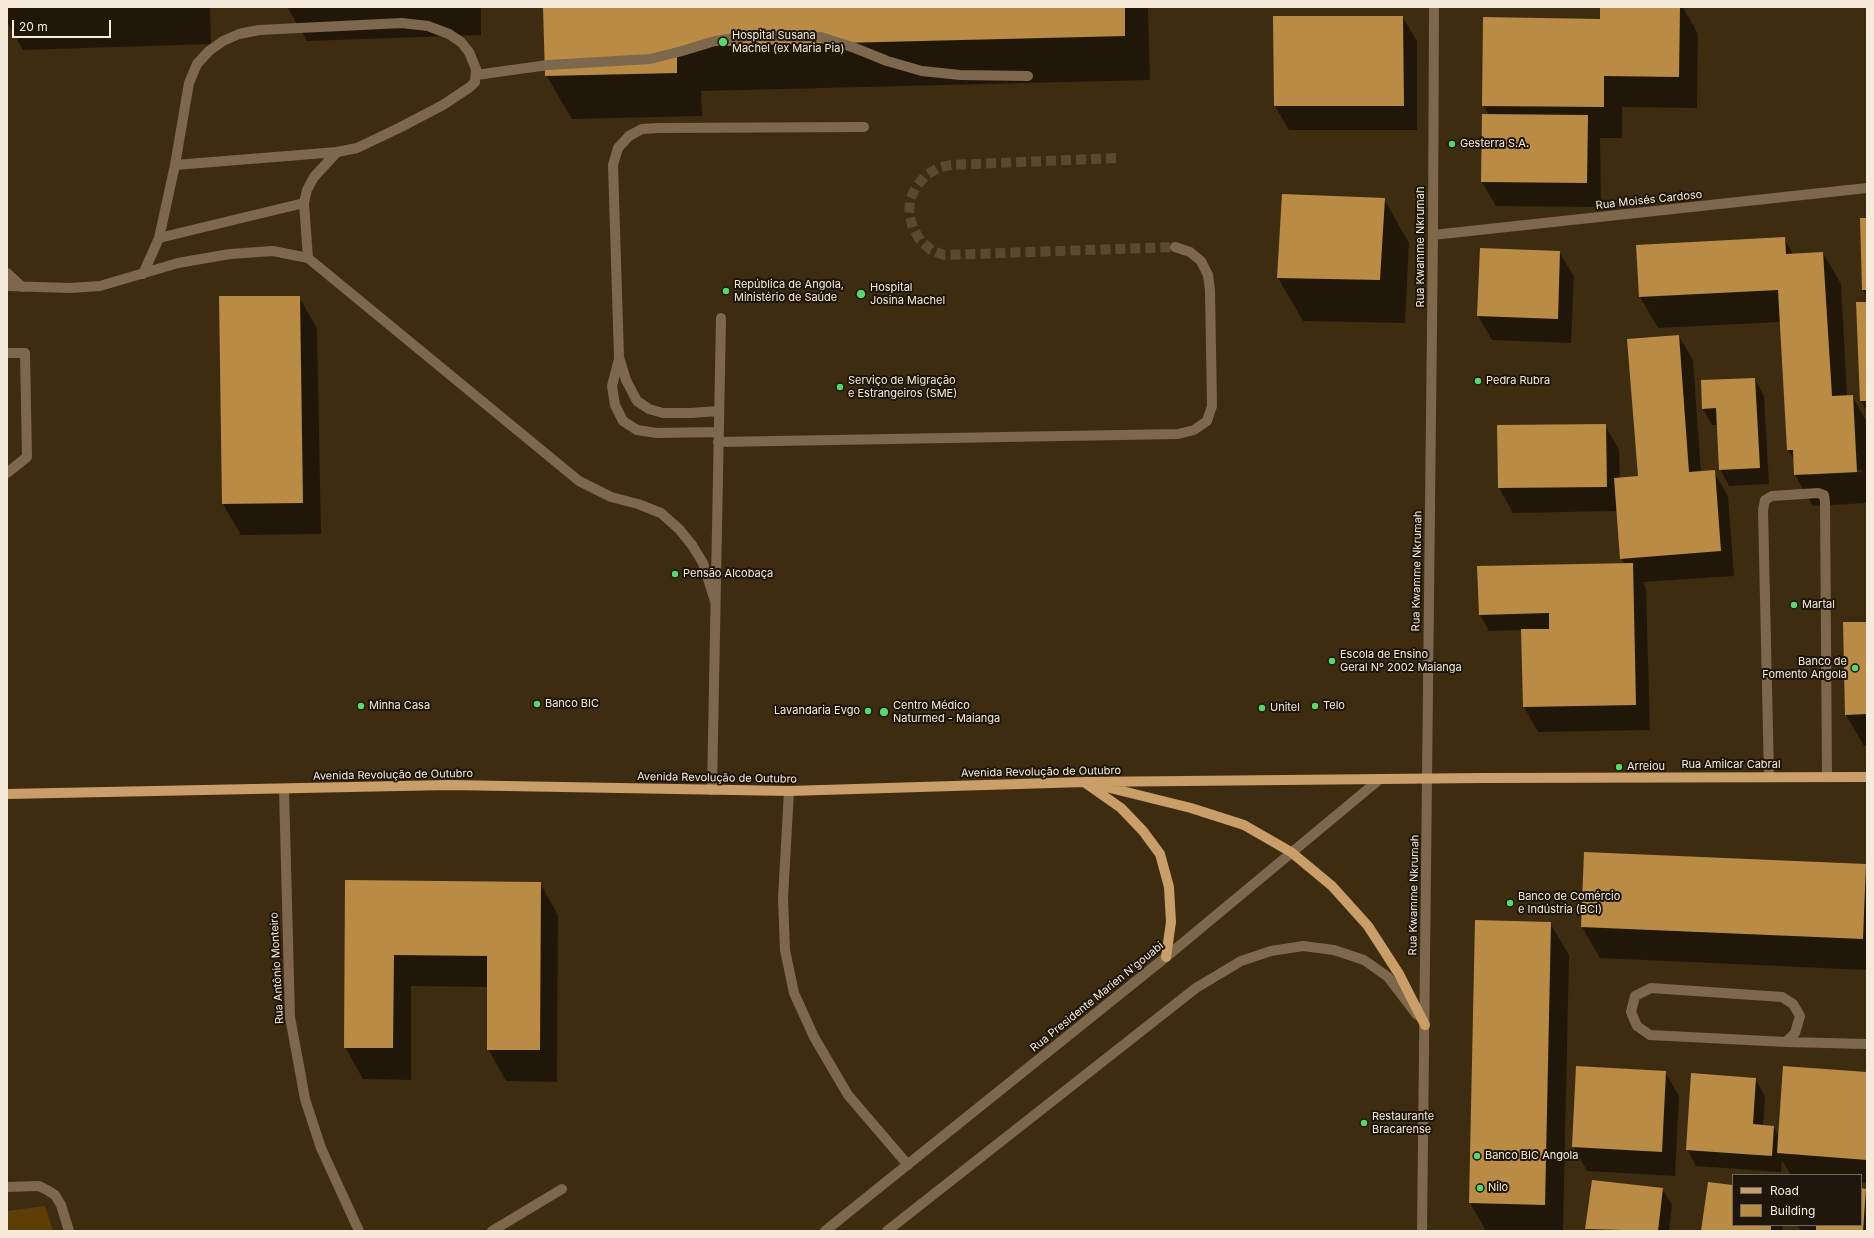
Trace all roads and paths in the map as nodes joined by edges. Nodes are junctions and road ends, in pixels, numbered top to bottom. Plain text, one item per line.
1 (1434, 7) edge
2 (476, 75) junction
3 (1028, 76) dead end
4 (864, 127) dead end
5 (336, 152) junction
6 (175, 165) junction
7 (1867, 188) edge
8 (304, 203) junction
9 (1433, 235) junction
10 (159, 238) junction
11 (1175, 247) tunnel mouth
12 (308, 258) junction
13 (7, 273) edge
14 (143, 274) junction
15 (7, 286) edge
16 (22, 286) junction
17 (721, 318) dead end
18 (7, 353) edge
19 (619, 357) junction
20 (719, 411) junction
21 (718, 437) junction
22 (7, 473) edge
23 (715, 601) junction
24 (1769, 776) junction
25 (1827, 777) junction
26 (1867, 777) edge
27 (1427, 778) junction
28 (1380, 779) junction
29 (1084, 782) junction
30 (284, 789) junction
31 (712, 790) junction
32 (789, 791) junction
33 (7, 794) edge
34 (1291, 852) junction
35 (1166, 957) junction
36 (1424, 1025) junction
37 (1786, 1042) junction
38 (1867, 1044) edge
39 (908, 1165) junction
40 (7, 1188) edge
41 (562, 1189) dead end
42 (69, 1231) edge
43 (359, 1231) edge
44 (492, 1231) edge
45 (825, 1231) edge
46 (887, 1231) edge
47 (1422, 1231) edge

1 - 9 street, Rua Kwamme Nkrumah
2 - 3 street
2 - 5 street
2 - 6 street
4 - 19 street
5 - 6 street
5 - 8 street
6 - 10 street
7 - 9 street, Rua Moisés Cardoso
8 - 10 street
8 - 12 street
9 - 27 street, Rua Kwamme Nkrumah
10 - 14 street
11 - 21 street
12 - 14 street
12 - 23 street
13 - 16 street
14 - 16 street
15 - 16 street
17 - 20 street
18 - 22 street
19 - 20 street
19 - 21 street
20 - 21 street
21 - 23 street
23 - 31 street
24 - 25 main road, Rua Amilcar Cabral
24 - 25 street
24 - 27 main road, Rua Amilcar Cabral
25 - 26 main road, Rua Amilcar Cabral
27 - 28 main road, Avenida Revolução de Outubro
27 - 36 street, Rua Kwamme Nkrumah
28 - 29 main road, Avenida Revolução de Outubro
28 - 34 street, Rua Presidente Marien N'gouabi
29 - 32 main road, Avenida Revolução de Outubro
29 - 34 main road
29 - 35 main road
30 - 31 main road, Avenida Revolução de Outubro
30 - 33 main road, Avenida Revolução de Outubro
30 - 43 street, Rua Antônio Monteiro
31 - 32 main road, Avenida Revolução de Outubro
32 - 39 street
34 - 35 street, Rua Presidente Marien N'gouabi
34 - 36 main road
35 - 39 street, Rua Presidente Marien N'gouabi
36 - 46 street
36 - 47 street, Rua Kwamme Nkrumah
37 - 37 street
37 - 38 street
39 - 45 street, Rua Presidente Marien N'gouabi
40 - 42 street
41 - 44 street

